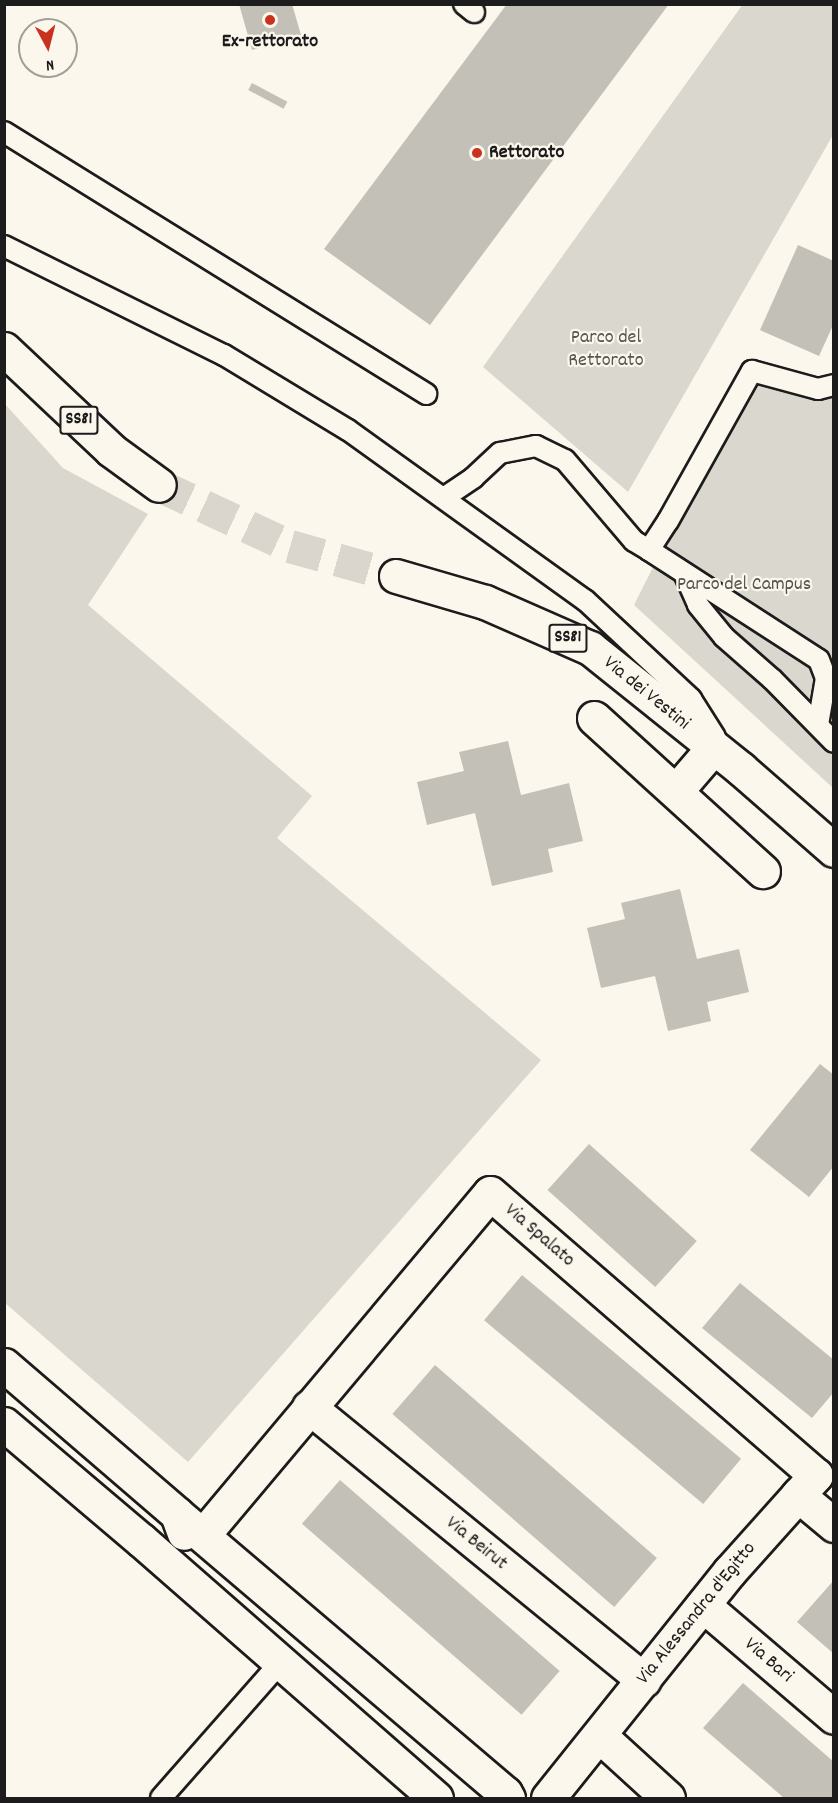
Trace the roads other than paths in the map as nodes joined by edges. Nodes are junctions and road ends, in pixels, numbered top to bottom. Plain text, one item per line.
1 (4, 132) edge
2 (4, 246) edge
3 (4, 349) edge
4 (834, 385) edge
5 (426, 394) dead end
6 (159, 485) tunnel mouth
7 (445, 497) junction
8 (649, 550) junction
9 (684, 573) junction
10 (396, 576) tunnel mouth
11 (594, 718) dead end
12 (818, 725) junction
13 (834, 742) edge
14 (721, 754) junction
15 (676, 791) junction
16 (834, 850) edge
17 (762, 871) dead end
18 (4, 1365) edge
19 (309, 1407) junction
20 (4, 1424) edge
21 (798, 1495) junction
22 (177, 1514) junction
23 (834, 1525) edge
24 (203, 1535) junction
25 (141, 1539) junction
26 (704, 1605) junction
27 (317, 1633) junction
28 (273, 1655) junction
29 (644, 1680) junction
30 (834, 1717) edge
31 (600, 1737) junction
32 (383, 1754) junction
33 (508, 1796) edge
34 (161, 1798) edge
35 (436, 1798) edge
36 (449, 1798) edge
37 (548, 1798) edge
38 (668, 1798) edge

1 - 5 lane
2 - 7 lane
3 - 6 street, SS81
4 - 8 lane
7 - 8 lane
7 - 14 lane
8 - 9 lane
9 - 12 lane
9 - 12 lane
10 - 14 street, Via dei Vestini / SS81
11 - 15 street
12 - 13 lane
14 - 15 street
14 - 16 street, Via dei Vestini / SS81
15 - 17 street
18 - 22 street
19 - 21 street, Via Spalato
19 - 24 street, Via Spalato
19 - 29 street, Via Beirut
20 - 25 street
21 - 23 street
21 - 26 street, Via Alessandra d'Egitto
22 - 24 street
22 - 25 street
24 - 27 street
25 - 28 street
26 - 29 street, Via Alessandra d'Egitto
26 - 30 street, Via Bari
27 - 28 street
27 - 33 street
28 - 32 street
28 - 34 lane
29 - 31 street, Via Alessandra d'Egitto
31 - 37 street, Via Alessandra d'Egitto
31 - 38 street
32 - 35 street
32 - 36 street

